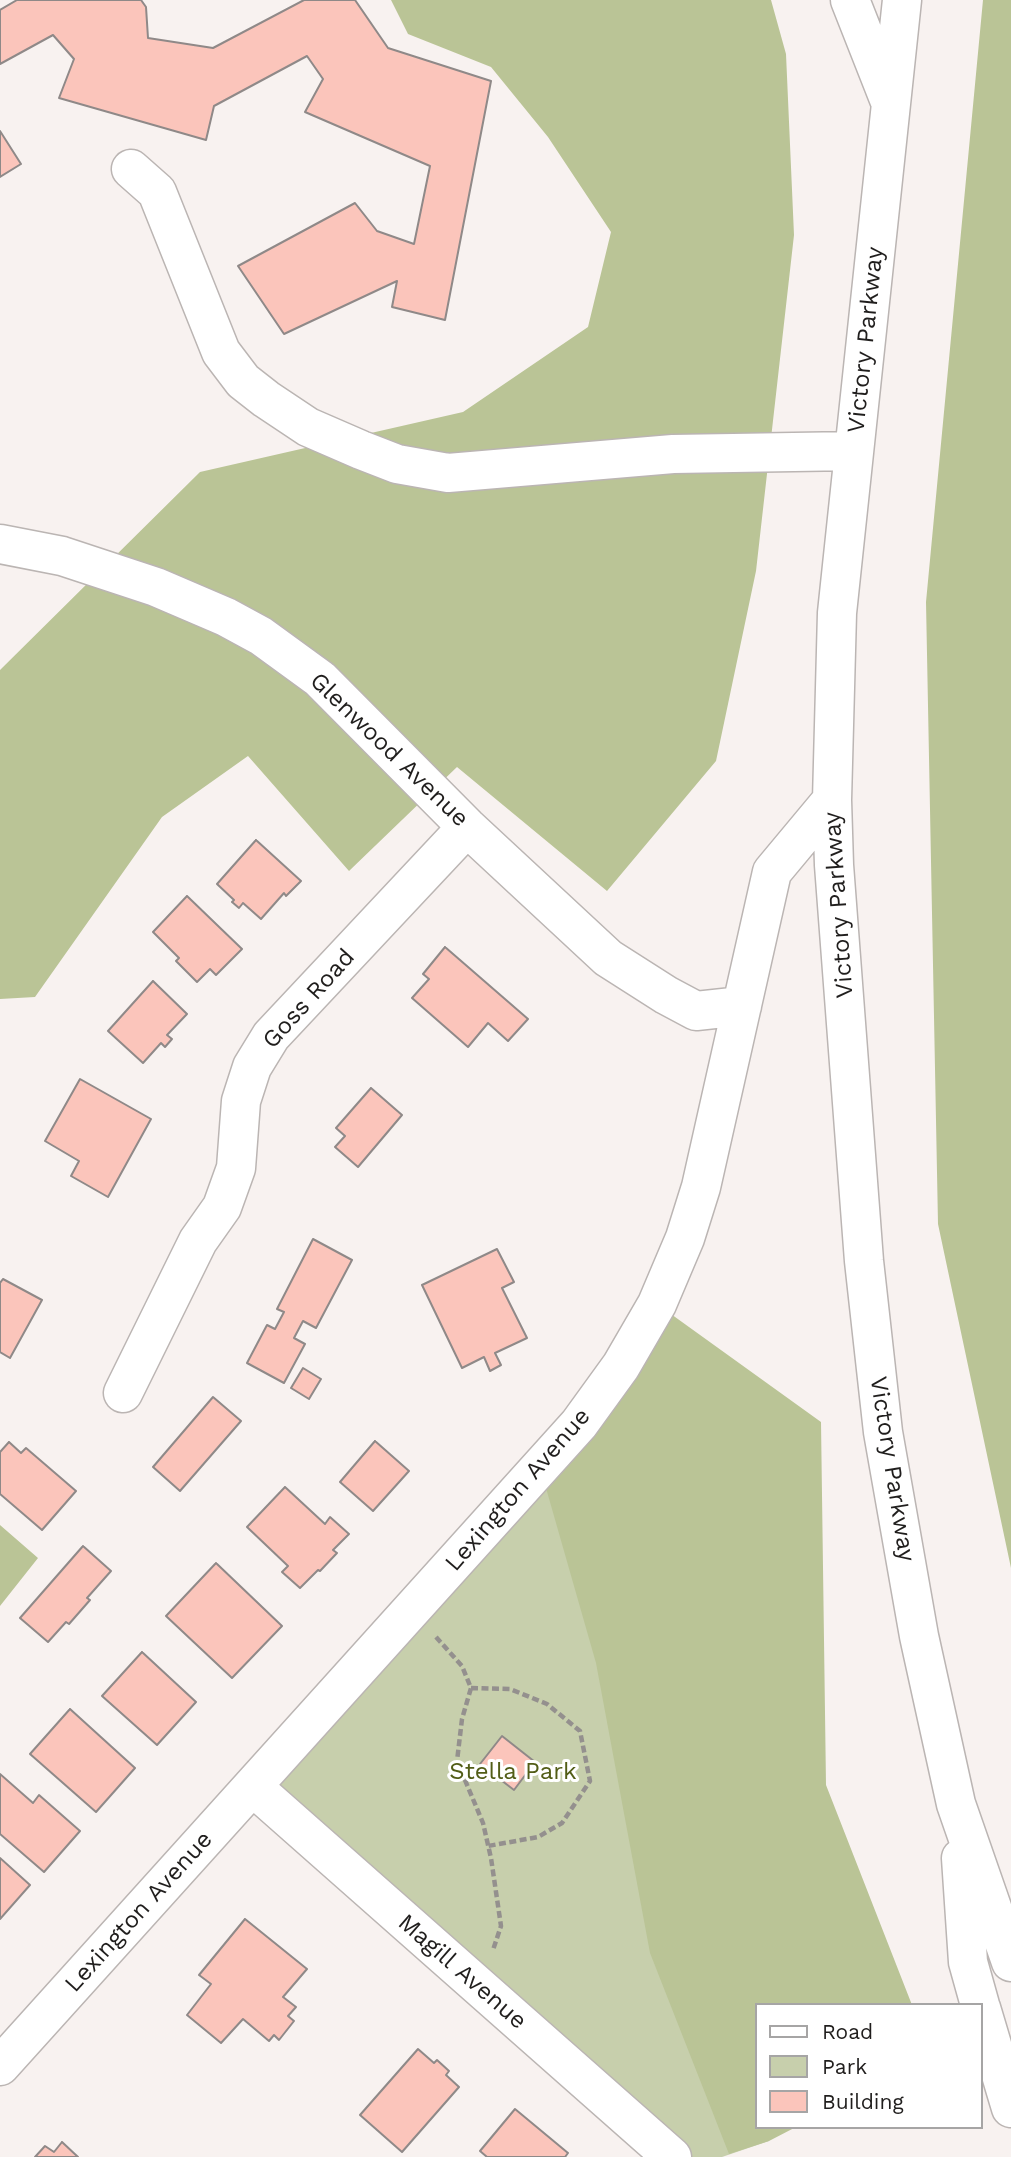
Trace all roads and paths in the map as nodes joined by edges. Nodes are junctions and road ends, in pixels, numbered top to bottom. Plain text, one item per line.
1 (850, 0) edge
2 (902, 0) edge
3 (892, 107) junction
4 (131, 169) dead end
5 (854, 451) junction
6 (0, 544) edge
7 (832, 800) junction
8 (467, 827) junction
9 (741, 1006) junction
10 (123, 1393) dead end
11 (410, 1612) junction
12 (471, 1688) junction
13 (253, 1787) junction
14 (956, 1804) junction
15 (488, 1846) junction
16 (1011, 1962) edge
17 (471, 1980) junction
18 (980, 2003) edge
19 (983, 2013) edge
20 (0, 2066) edge
21 (1011, 2108) edge
22 (672, 2157) edge

1 - 3 street
2 - 3 street, Victory Parkway
3 - 5 street, Victory Parkway
4 - 5 street
5 - 7 street, Victory Parkway
6 - 8 street, Glenwood Avenue
7 - 9 street, Lexington Avenue
7 - 14 street, Victory Parkway
8 - 9 street, Glenwood Avenue
8 - 10 street, Goss Road
9 - 11 street, Lexington Avenue
11 - 12 path
11 - 13 street, Lexington Avenue
12 - 15 path
12 - 15 path
13 - 17 street, Magill Avenue
13 - 20 street, Lexington Avenue
14 - 16 street, Victory Parkway
14 - 18 street, Victory Parkway
15 - 17 path
17 - 22 street, Magill Avenue
19 - 21 street, Victory Parkway

